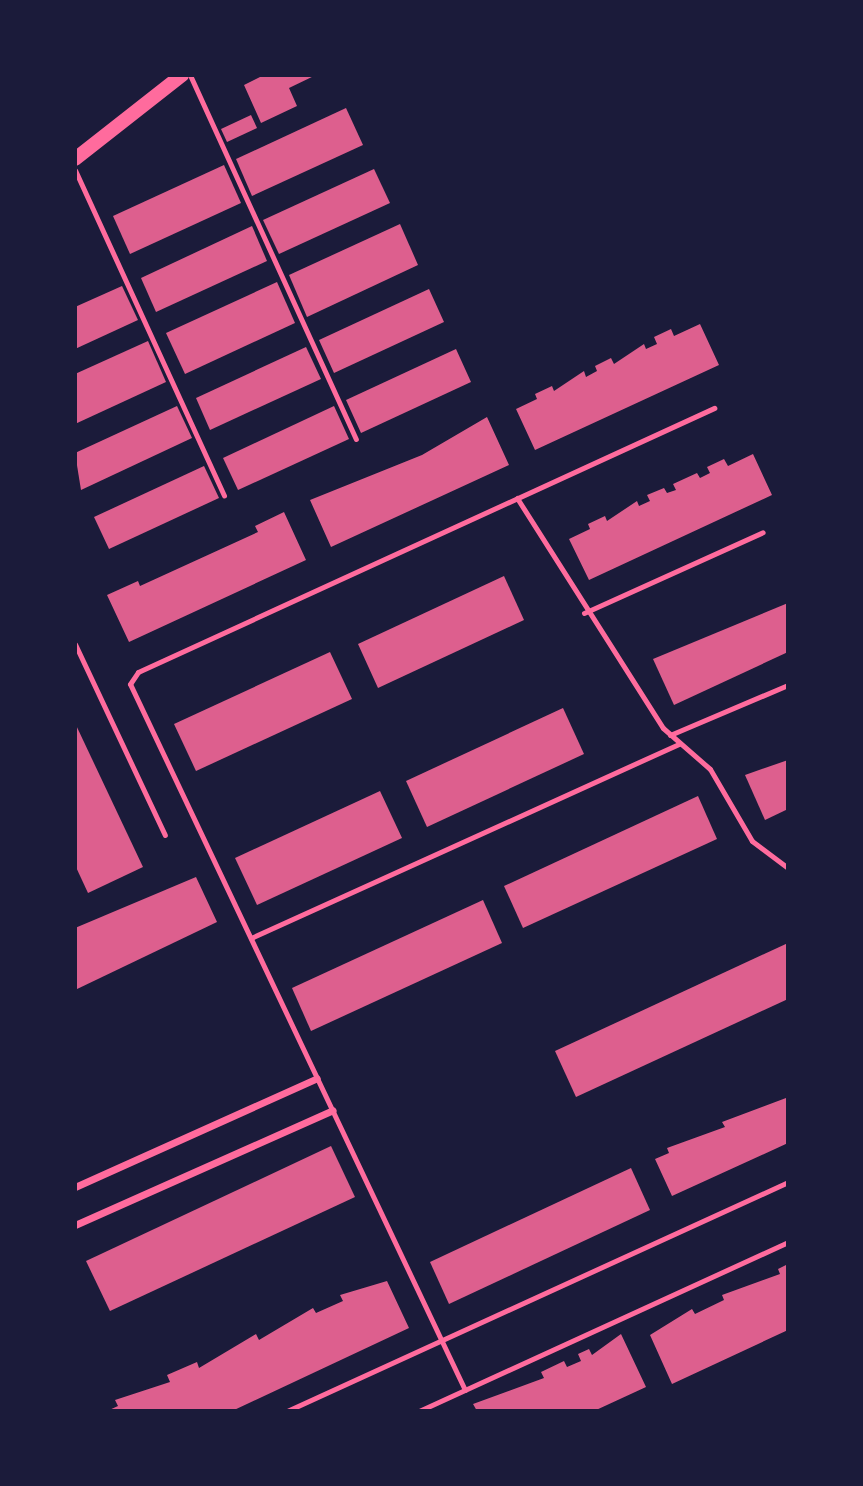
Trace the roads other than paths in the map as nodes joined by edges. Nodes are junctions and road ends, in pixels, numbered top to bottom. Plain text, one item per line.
1 (182, 75) edge
2 (190, 75) edge
3 (75, 159) edge
4 (75, 170) edge
5 (714, 408) dead end
6 (356, 439) dead end
7 (224, 495) dead end
8 (517, 498) junction
9 (763, 532) dead end
10 (584, 613) junction
11 (75, 644) edge
12 (788, 685) edge
13 (670, 734) junction
14 (680, 743) junction
15 (165, 835) dead end
16 (788, 868) edge
17 (251, 938) junction
18 (317, 1078) junction
19 (333, 1110) junction
20 (788, 1182) edge
21 (75, 1187) edge
22 (75, 1225) edge
23 (788, 1242) edge
24 (442, 1340) junction
25 (465, 1390) junction
26 (287, 1411) edge
27 (419, 1411) edge

1 - 3 main road
2 - 6 lane
4 - 7 lane
5 - 8 lane
8 - 10 lane
8 - 17 lane
9 - 10 lane
10 - 13 lane
11 - 15 lane
12 - 13 lane
13 - 14 lane
14 - 16 lane
14 - 17 lane
17 - 18 lane
18 - 19 lane
18 - 21 street
19 - 22 street
19 - 24 lane
20 - 24 lane
23 - 25 lane
24 - 25 lane
24 - 26 lane
25 - 27 lane

